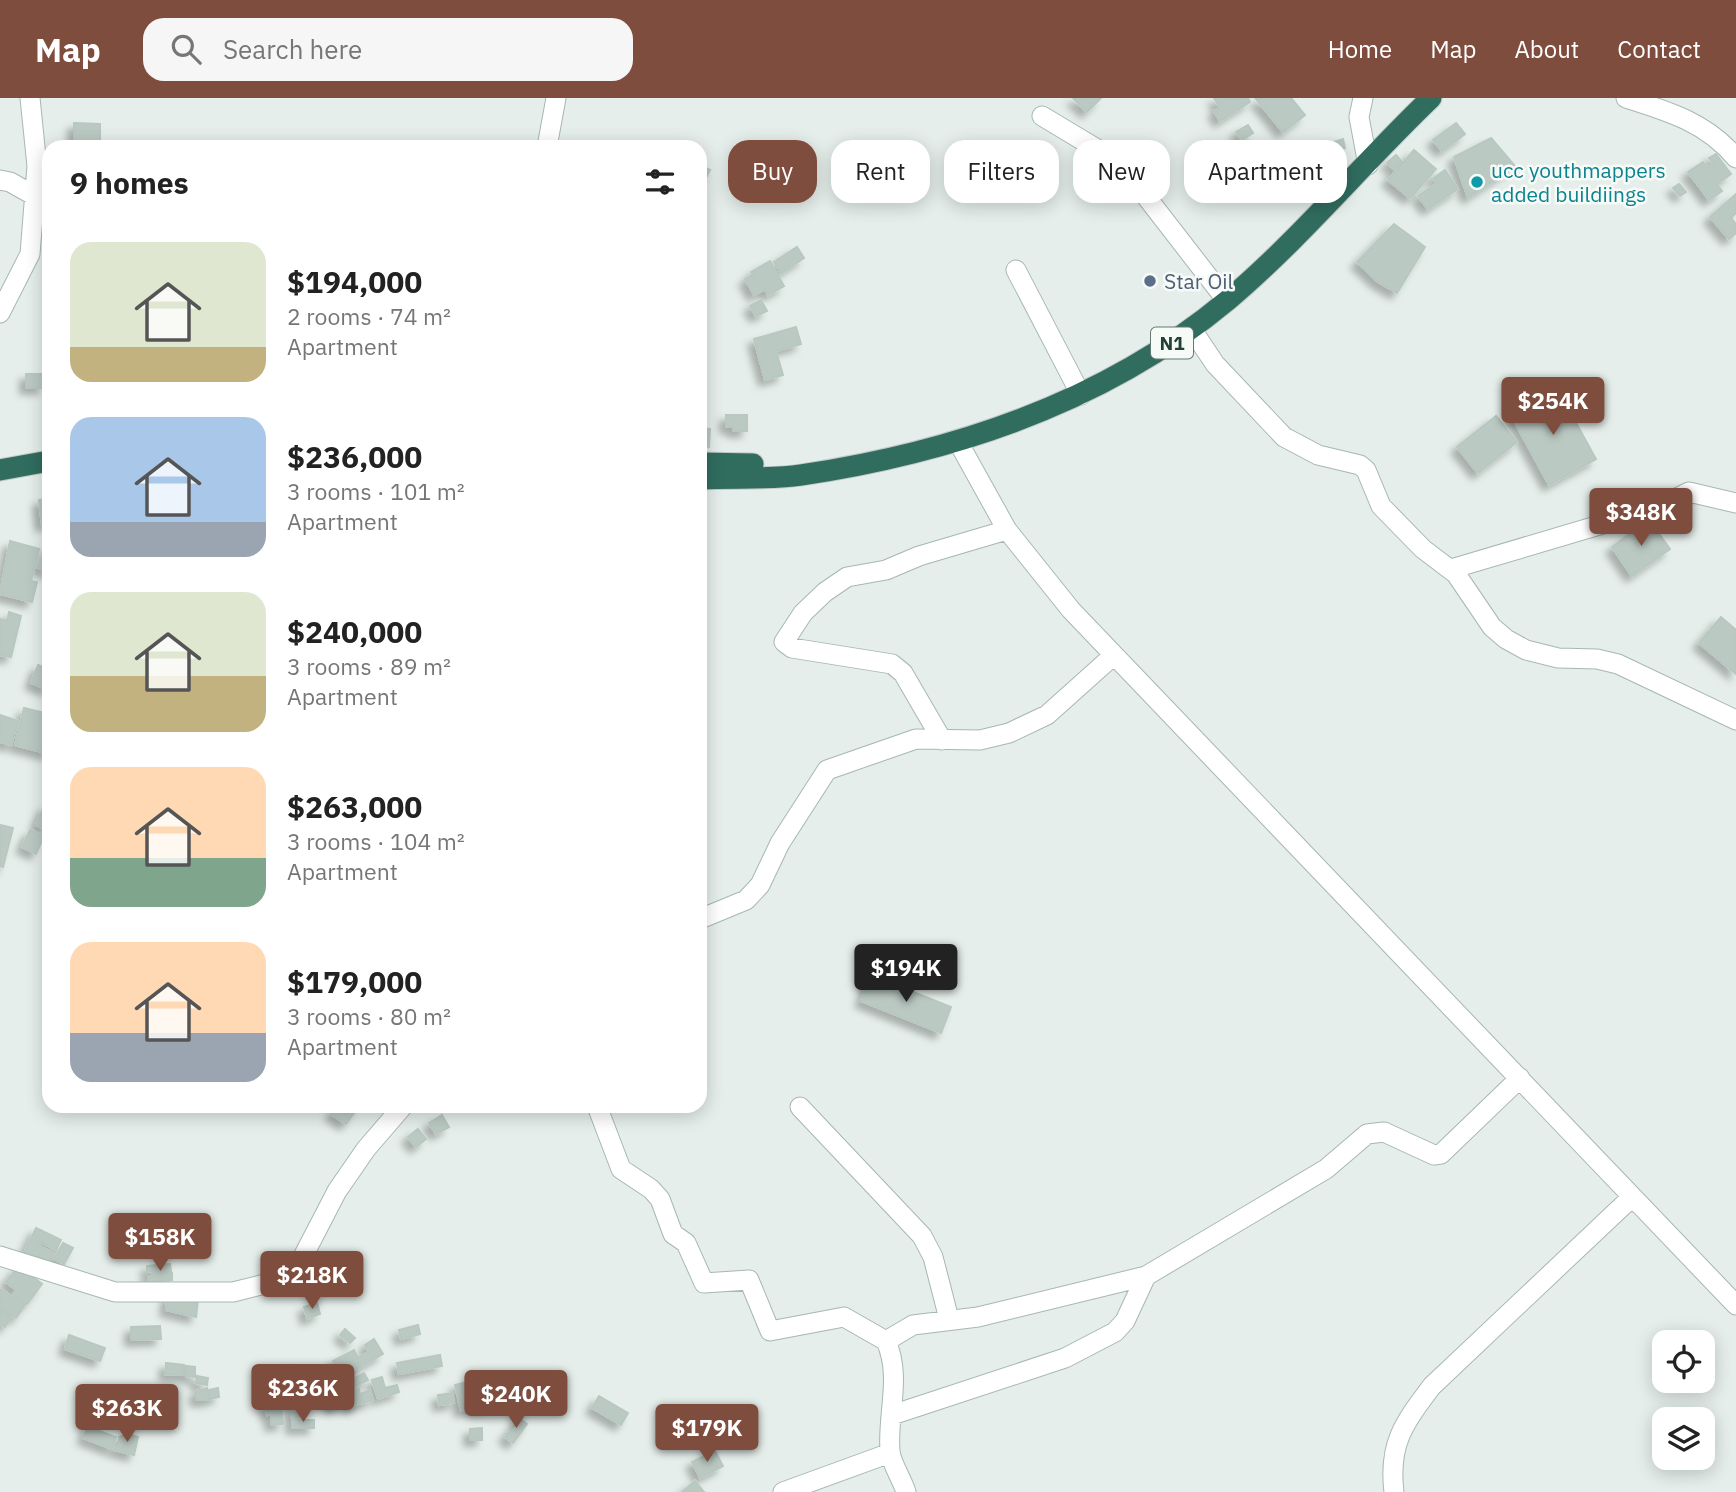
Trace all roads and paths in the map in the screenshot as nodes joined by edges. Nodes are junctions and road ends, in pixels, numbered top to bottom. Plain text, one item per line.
1 (30, 98) edge
2 (556, 98) edge
3 (1363, 98) edge
4 (1431, 98) edge
5 (1626, 98) edge
6 (1042, 116) dead end
7 (548, 140) edge
8 (1736, 158) edge
9 (1368, 165) junction
10 (0, 180) edge
11 (35, 197) junction
12 (1016, 270) dead end
13 (1227, 301) junction
14 (0, 313) edge
15 (1191, 328) junction
16 (1081, 394) junction
17 (957, 440) junction
18 (42, 462) edge
19 (707, 463) edge
20 (839, 466) junction
21 (0, 470) edge
22 (707, 479) edge
23 (1736, 503) edge
24 (1007, 530) junction
25 (1451, 569) junction
26 (1114, 655) junction
27 (1736, 720) edge
28 (942, 740) junction
29 (707, 917) edge
30 (1520, 1078) junction
31 (800, 1107) dead end
32 (397, 1113) edge
33 (600, 1113) edge
34 (1632, 1196) junction
35 (0, 1256) edge
36 (1146, 1276) junction
37 (1736, 1305) edge
38 (949, 1320) junction
39 (886, 1341) junction
40 (892, 1415) junction
41 (890, 1453) junction
42 (783, 1492) edge
43 (906, 1492) edge
44 (1394, 1492) edge

1 - 11 street
2 - 7 street
3 - 9 street
4 - 9 highway, N1
5 - 8 street
6 - 13 street
9 - 13 highway, N1
10 - 11 street
11 - 14 street
12 - 16 street
13 - 15 highway, N1
15 - 16 highway, N1
15 - 25 street
16 - 17 highway, N1
17 - 20 highway, N1
17 - 24 street
18 - 21 highway
19 - 20 highway, N1
20 - 22 highway, N1
23 - 25 street
24 - 26 street
24 - 28 street
25 - 27 street
26 - 28 street
26 - 30 street
28 - 29 street
30 - 34 street
30 - 36 street
31 - 38 street
32 - 35 street
33 - 39 street
34 - 37 street
34 - 44 street
36 - 38 street
36 - 40 street
38 - 39 street
39 - 40 street
40 - 41 street
41 - 42 street
41 - 43 street

